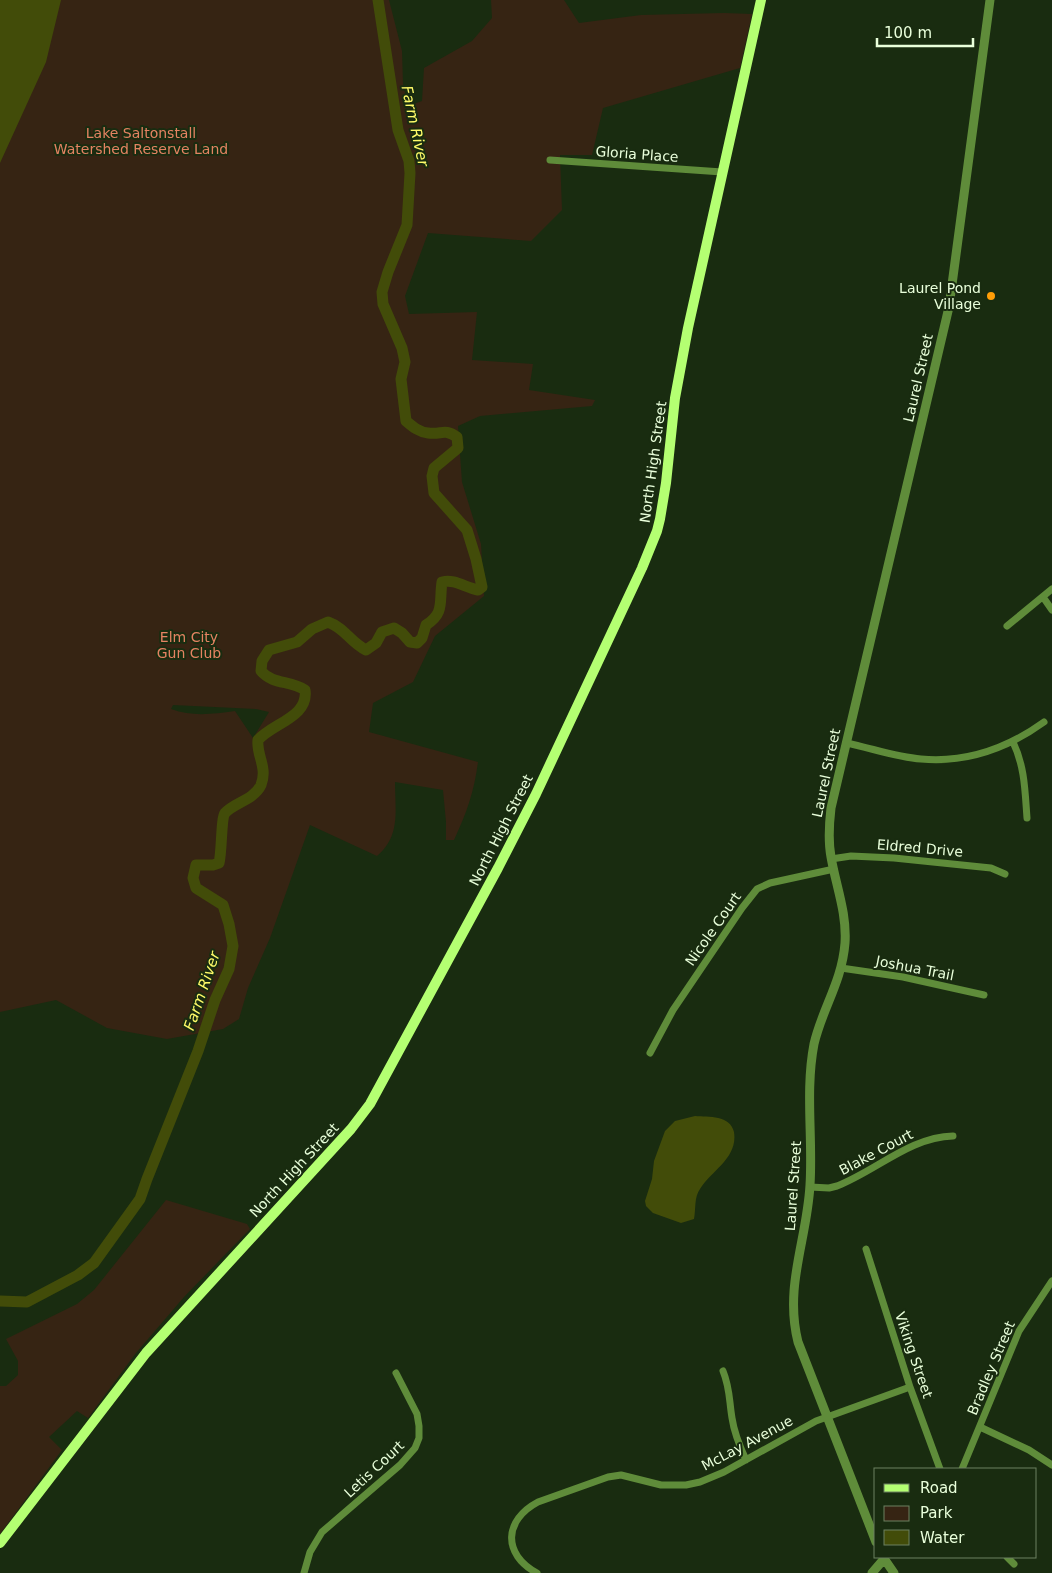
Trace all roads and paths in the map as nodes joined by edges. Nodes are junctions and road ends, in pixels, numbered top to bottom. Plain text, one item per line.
1 (761, 0) edge
2 (990, 0) edge
3 (550, 160) dead end
4 (722, 172) junction
5 (1052, 589) edge
6 (1043, 597) junction
7 (1052, 610) edge
8 (1008, 626) dead end
9 (1044, 722) dead end
10 (1013, 742) junction
11 (846, 743) junction
12 (1027, 818) dead end
13 (831, 859) junction
14 (834, 869) junction
15 (1005, 874) dead end
16 (841, 968) junction
17 (984, 995) dead end
18 (650, 1054) dead end
19 (954, 1136) dead end
20 (810, 1187) junction
21 (866, 1249) dead end
22 (1052, 1281) edge
23 (723, 1371) dead end
24 (396, 1373) dead end
25 (910, 1387) junction
26 (826, 1418) junction
27 (980, 1427) junction
28 (746, 1460) junction
29 (1052, 1465) edge
30 (940, 1468) edge
31 (962, 1468) edge
32 (874, 1537) edge
33 (0, 1543) edge
34 (885, 1558) edge
35 (1008, 1558) edge
36 (1014, 1564) dead end
37 (304, 1573) edge
38 (537, 1573) edge
39 (872, 1573) edge
40 (894, 1573) edge

1 - 4 main road, North High Street
2 - 11 street, Laurel Street
3 - 4 street, Gloria Place
4 - 33 main road, North High Street
5 - 6 street
6 - 7 street
6 - 8 street
9 - 10 street
10 - 11 street
10 - 12 street
11 - 13 street, Laurel Street
13 - 14 street, Laurel Street
13 - 15 street, Eldred Drive
14 - 16 street, Laurel Street
14 - 18 street, Nicole Court
16 - 17 street, Joshua Trail
16 - 20 street, Laurel Street
19 - 20 street, Blake Court
20 - 26 street, Laurel Street
21 - 25 street, Viking Street
22 - 27 street, Bradley Street
23 - 28 street
24 - 37 street, Letis Court
25 - 26 street, McLay Avenue
25 - 30 street, Viking Street
26 - 28 street, McLay Avenue
26 - 32 street, Laurel Street
27 - 29 street
27 - 31 street, Bradley Street
28 - 38 street, McLay Avenue
34 - 39 street
34 - 40 street
35 - 36 street

